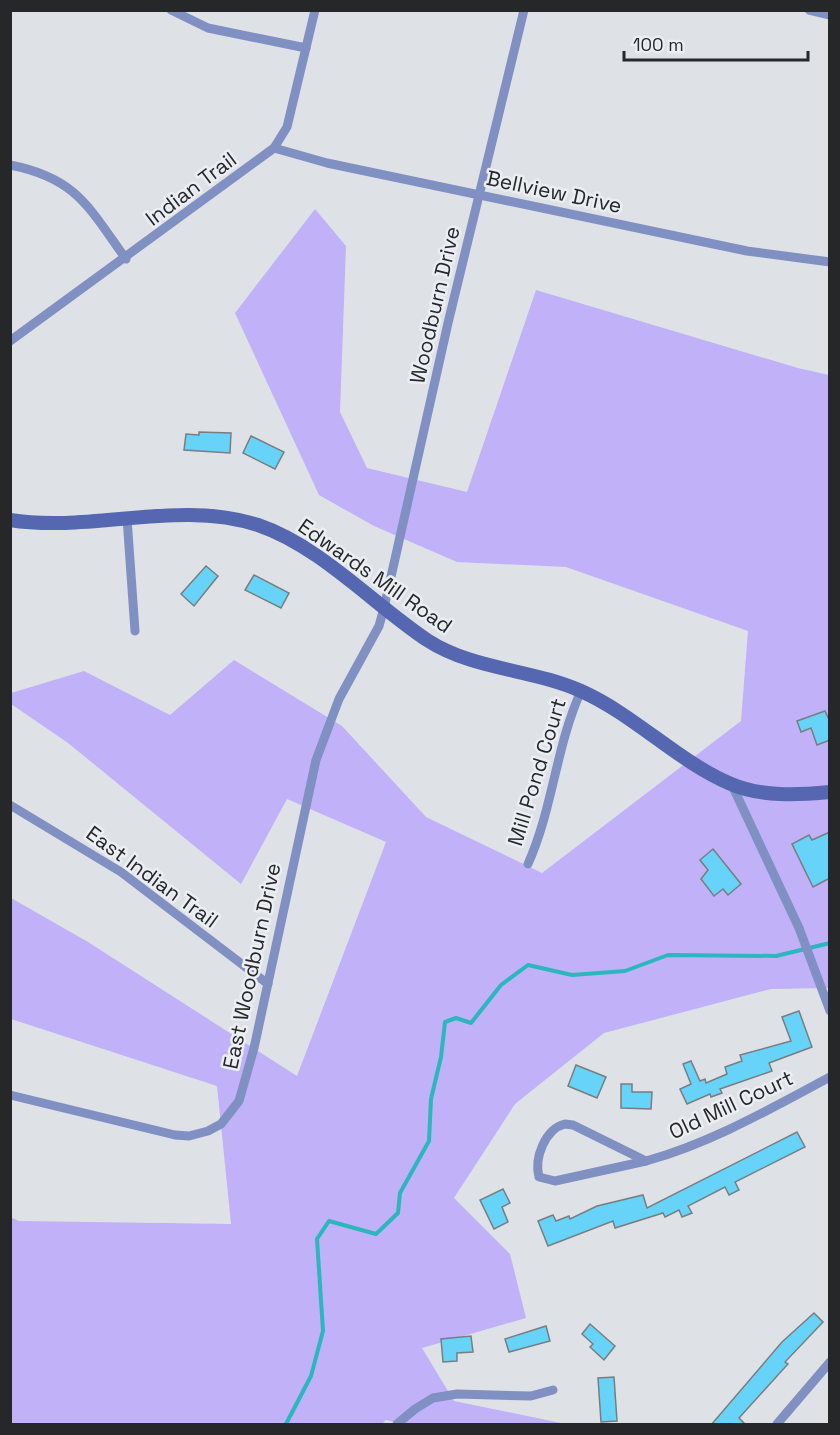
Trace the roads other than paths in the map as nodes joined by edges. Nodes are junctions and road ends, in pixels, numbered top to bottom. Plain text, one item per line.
1 (171, 10) edge
2 (315, 10) edge
3 (524, 10) edge
4 (809, 10) edge
5 (830, 15) edge
6 (306, 48) junction
7 (274, 148) junction
8 (10, 165) edge
9 (479, 195) junction
10 (126, 259) junction
11 (830, 262) edge
12 (10, 341) edge
13 (127, 518) junction
14 (10, 520) edge
15 (384, 608) junction
16 (135, 630) dead end
17 (581, 691) junction
18 (732, 785) junction
19 (830, 792) edge
20 (10, 805) edge
21 (528, 864) dead end
22 (268, 984) junction
23 (830, 1011) edge
24 (830, 1077) edge
25 (10, 1095) edge
26 (646, 1161) junction
27 (830, 1362) edge
28 (553, 1390) dead end
29 (397, 1425) edge
30 (777, 1425) edge

1 - 6 street
2 - 6 street, Indian Trail
3 - 9 street, Woodburn Drive
4 - 5 street
6 - 7 street, Indian Trail
7 - 9 street, Bellview Drive
7 - 10 street, Indian Trail
8 - 10 street
9 - 11 street, Bellview Drive
9 - 15 street, Woodburn Drive
10 - 12 street, Indian Trail
13 - 14 street, Edwards Mill Road
13 - 15 street, Edwards Mill Road
13 - 16 street
15 - 17 street, Edwards Mill Road
15 - 22 street, East Woodburn Drive
17 - 18 street, Edwards Mill Road
17 - 21 street, Mill Pond Court
18 - 19 street, Edwards Mill Road
18 - 23 street
20 - 22 street, East Indian Trail
22 - 25 street, East Woodburn Drive
24 - 26 street, Old Mill Court
26 - 26 street, Old Mill Court
27 - 30 street
28 - 29 street

